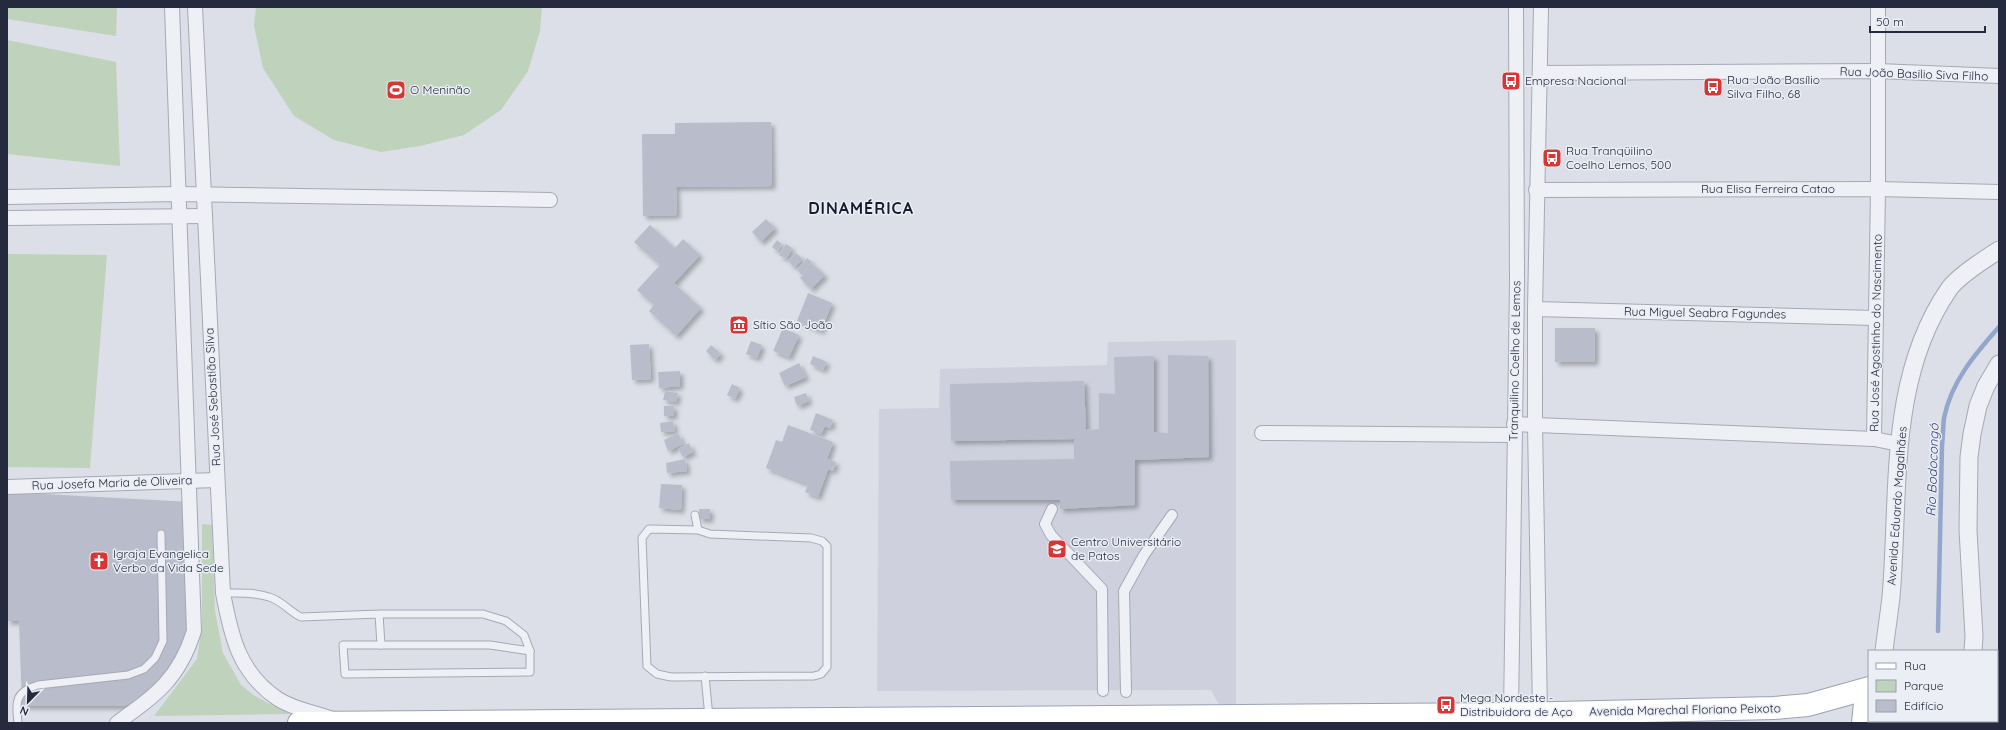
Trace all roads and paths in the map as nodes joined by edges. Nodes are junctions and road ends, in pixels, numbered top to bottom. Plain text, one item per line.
1 (172, 7) edge
2 (195, 7) edge
3 (1516, 7) edge
4 (1541, 7) edge
5 (1878, 7) edge
6 (1878, 71) junction
7 (1540, 73) junction
8 (1999, 76) edge
9 (200, 105) junction
10 (176, 107) junction
11 (1878, 189) junction
12 (1536, 190) junction
13 (1999, 192) edge
14 (179, 194) junction
15 (204, 195) junction
16 (7, 196) edge
17 (550, 200) dead end
18 (180, 216) junction
19 (204, 216) junction
20 (7, 218) edge
21 (1999, 250) edge
22 (1517, 282) junction
23 (1535, 282) junction
24 (1535, 309) junction
25 (1876, 318) junction
26 (1999, 364) edge
27 (1535, 425) junction
28 (1514, 429) junction
29 (1262, 433) dead end
30 (1874, 439) junction
31 (1899, 444) junction
32 (217, 480) junction
33 (189, 481) junction
34 (7, 487) edge
35 (1052, 509) dead end
36 (695, 515) dead end
37 (1172, 515) dead end
38 (698, 530) junction
39 (161, 534) dead end
40 (223, 593) junction
41 (379, 614) junction
42 (381, 646) junction
43 (1884, 650) edge
44 (1973, 650) edge
45 (530, 652) junction
46 (705, 676) junction
47 (1868, 688) edge
48 (1103, 691) dead end
49 (1126, 692) dead end
50 (1868, 697) edge
51 (1540, 713) junction
52 (1511, 714) junction
53 (709, 719) junction
54 (344, 722) junction
55 (18, 723) edge
56 (117, 723) edge
57 (299, 723) edge
58 (1863, 723) edge

1 - 10 street
2 - 9 street, Rua José Sebastião Silva
3 - 22 street, Tranquilino Coelho de Lemos
4 - 7 street, Tranquilino Coelho de Lemos
5 - 6 street, Rua José Agostinho do Nascimento
6 - 7 street, Rua João Basilio Siva Filho
6 - 8 street, Rua João Basilio Siva Filho
6 - 11 street, Rua José Agostinho do Nascimento
7 - 12 street, Tranquilino Coelho de Lemos
9 - 10 street
9 - 15 street, Rua José Sebastião Silva
10 - 14 street
11 - 12 street, Rua Elisa Ferreira Catao
11 - 13 street, Rua Elisa Ferreira Catao
11 - 25 street, Rua José Agostinho do Nascimento
12 - 23 street, Tranquilino Coelho de Lemos
14 - 15 street
14 - 16 street
14 - 18 street
15 - 17 street
15 - 19 street, Rua José Sebastião Silva
18 - 19 street
18 - 20 street
18 - 33 street
19 - 32 street, Rua José Sebastião Silva
21 - 31 street, Avenida Eduardo Magalhães
22 - 23 street
22 - 28 street, Tranquilino Coelho de Lemos
23 - 24 street, Tranquilino Coelho de Lemos
24 - 25 street, Rua Miguel Seabra Fagundes
24 - 27 street, Tranquilino Coelho de Lemos
25 - 30 street, Rua José Agostinho do Nascimento
26 - 44 street
27 - 28 street, Rua José Agostinho do Nascimento
27 - 30 street, Rua José Agostinho do Nascimento
27 - 51 street, Tranquilino Coelho de Lemos
28 - 29 street, Rua José Agostinho do Nascimento
28 - 52 street, Tranquilino Coelho de Lemos
30 - 31 street
31 - 43 street, Avenida Eduardo Magalhães
32 - 33 street, Rua Josefa Maria de Oliveira
32 - 40 street, Rua José Sebastião Silva
33 - 34 street, Rua Josefa Maria de Oliveira
33 - 56 street
35 - 48 street
36 - 38 lane
37 - 49 street
38 - 46 lane
38 - 46 lane
39 - 55 lane
40 - 41 lane
40 - 54 street, Rua José Sebastião Silva
41 - 42 lane
41 - 45 lane
42 - 45 lane
42 - 45 lane
46 - 53 lane
47 - 51 main road, Avenida Marechal Floriano Peixoto
50 - 58 main road
51 - 52 main road, Avenida Marechal Floriano Peixoto
52 - 53 main road, Avenida Marechal Floriano Peixoto
53 - 54 main road, Avenida Marechal Floriano Peixoto
54 - 57 main road, Avenida Marechal Floriano Peixoto

